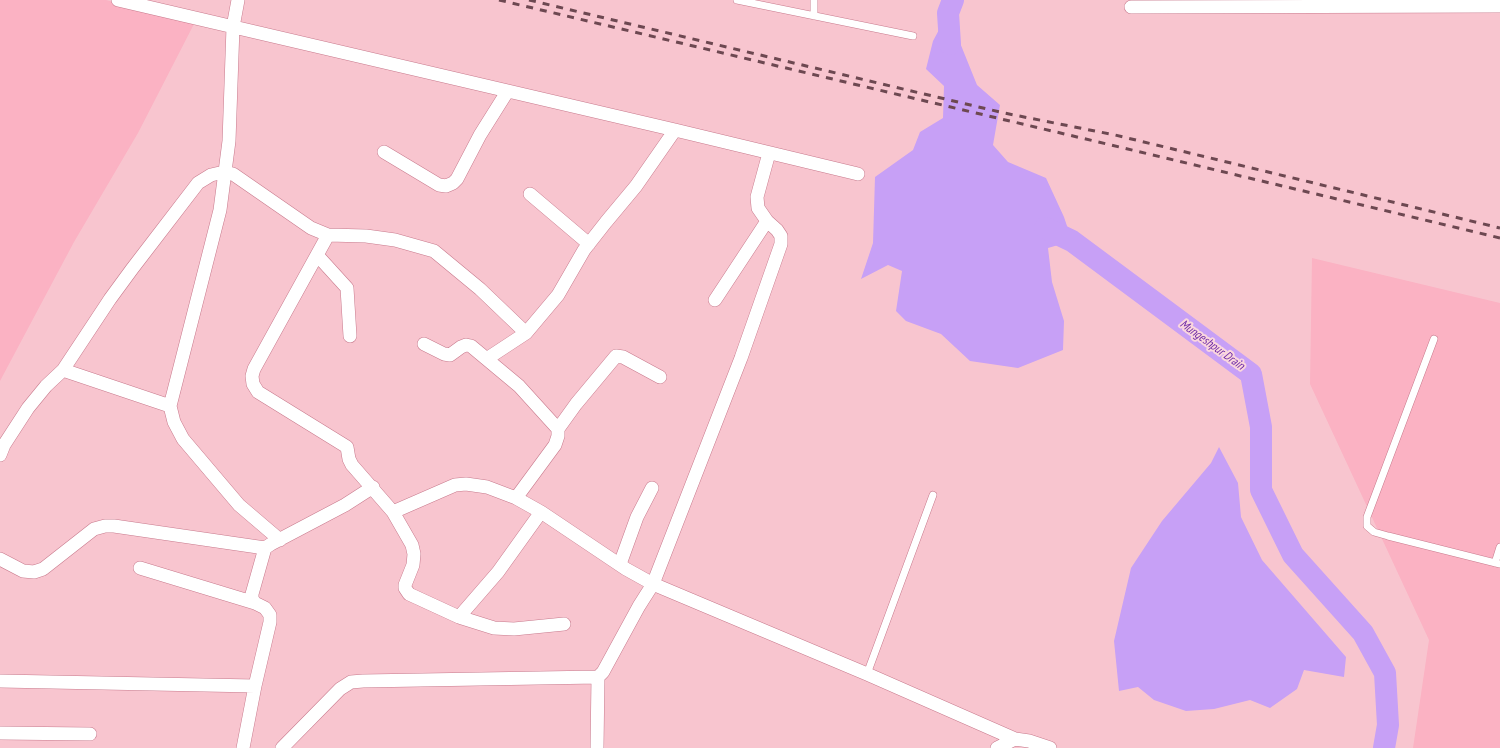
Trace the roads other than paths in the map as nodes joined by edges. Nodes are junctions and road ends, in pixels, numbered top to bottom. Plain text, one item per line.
1 (118, 0) edge
2 (238, 0) edge
3 (737, 0) edge
4 (814, 0) edge
5 (748, 1) edge
6 (1324, 3) edge
7 (1447, 3) edge
8 (1500, 6) edge
9 (1131, 7) dead end
10 (814, 16) junction
11 (233, 27) junction
12 (913, 36) dead end
13 (507, 92) junction
14 (675, 130) junction
15 (384, 152) dead end
16 (769, 153) junction
17 (224, 172) junction
18 (858, 174) dead end
19 (530, 194) dead end
20 (767, 221) junction
21 (328, 235) junction
22 (589, 244) junction
23 (317, 255) junction
24 (715, 300) dead end
25 (526, 333) junction
26 (350, 336) dead end
27 (1434, 340) dead end
28 (424, 344) dead end
29 (488, 358) junction
30 (63, 370) junction
31 (660, 377) dead end
32 (170, 406) junction
33 (558, 429) junction
34 (0, 455) edge
35 (373, 487) junction
36 (652, 488) dead end
37 (933, 495) dead end
38 (516, 498) junction
39 (393, 512) junction
40 (542, 512) junction
41 (280, 540) junction
42 (1500, 547) edge
43 (265, 548) junction
44 (0, 559) edge
45 (1498, 563) edge
46 (620, 564) junction
47 (140, 568) dead end
48 (653, 584) junction
49 (255, 603) junction
50 (459, 617) junction
51 (564, 624) dead end
52 (867, 674) junction
53 (598, 677) junction
54 (0, 681) edge
55 (255, 686) junction
56 (0, 733) edge
57 (90, 734) dead end
58 (1016, 739) junction
59 (1029, 745) edge
60 (243, 748) edge
61 (282, 748) edge
62 (597, 748) edge
63 (997, 748) edge
64 (1050, 748) edge

1 - 11 street
2 - 11 street
3 - 5 lane
4 - 10 lane
5 - 10 lane
6 - 7 street
6 - 9 street
7 - 8 street
10 - 12 lane
11 - 13 street
11 - 17 street
13 - 14 street
13 - 15 street
14 - 16 street
14 - 22 street
16 - 18 street
16 - 20 street
17 - 21 street
17 - 30 street
17 - 32 street
19 - 22 street
20 - 24 street
20 - 48 street
21 - 23 street
21 - 25 street
22 - 25 street
23 - 26 street
23 - 35 street
25 - 29 street
27 - 45 lane
28 - 29 street
29 - 33 street
30 - 32 street
30 - 34 street
31 - 33 street
32 - 41 street
33 - 38 street
35 - 39 street
35 - 41 street
36 - 46 street
37 - 52 lane
38 - 39 street
38 - 40 street
39 - 50 street
40 - 46 street
40 - 50 street
41 - 43 street
42 - 45 lane
43 - 44 street
43 - 49 street
46 - 48 street
47 - 49 street
48 - 52 street
48 - 53 street
49 - 55 street
50 - 51 street
52 - 58 street
53 - 61 street
53 - 62 street
54 - 55 street
55 - 60 street
56 - 57 street
58 - 59 street
58 - 63 street
59 - 64 street

